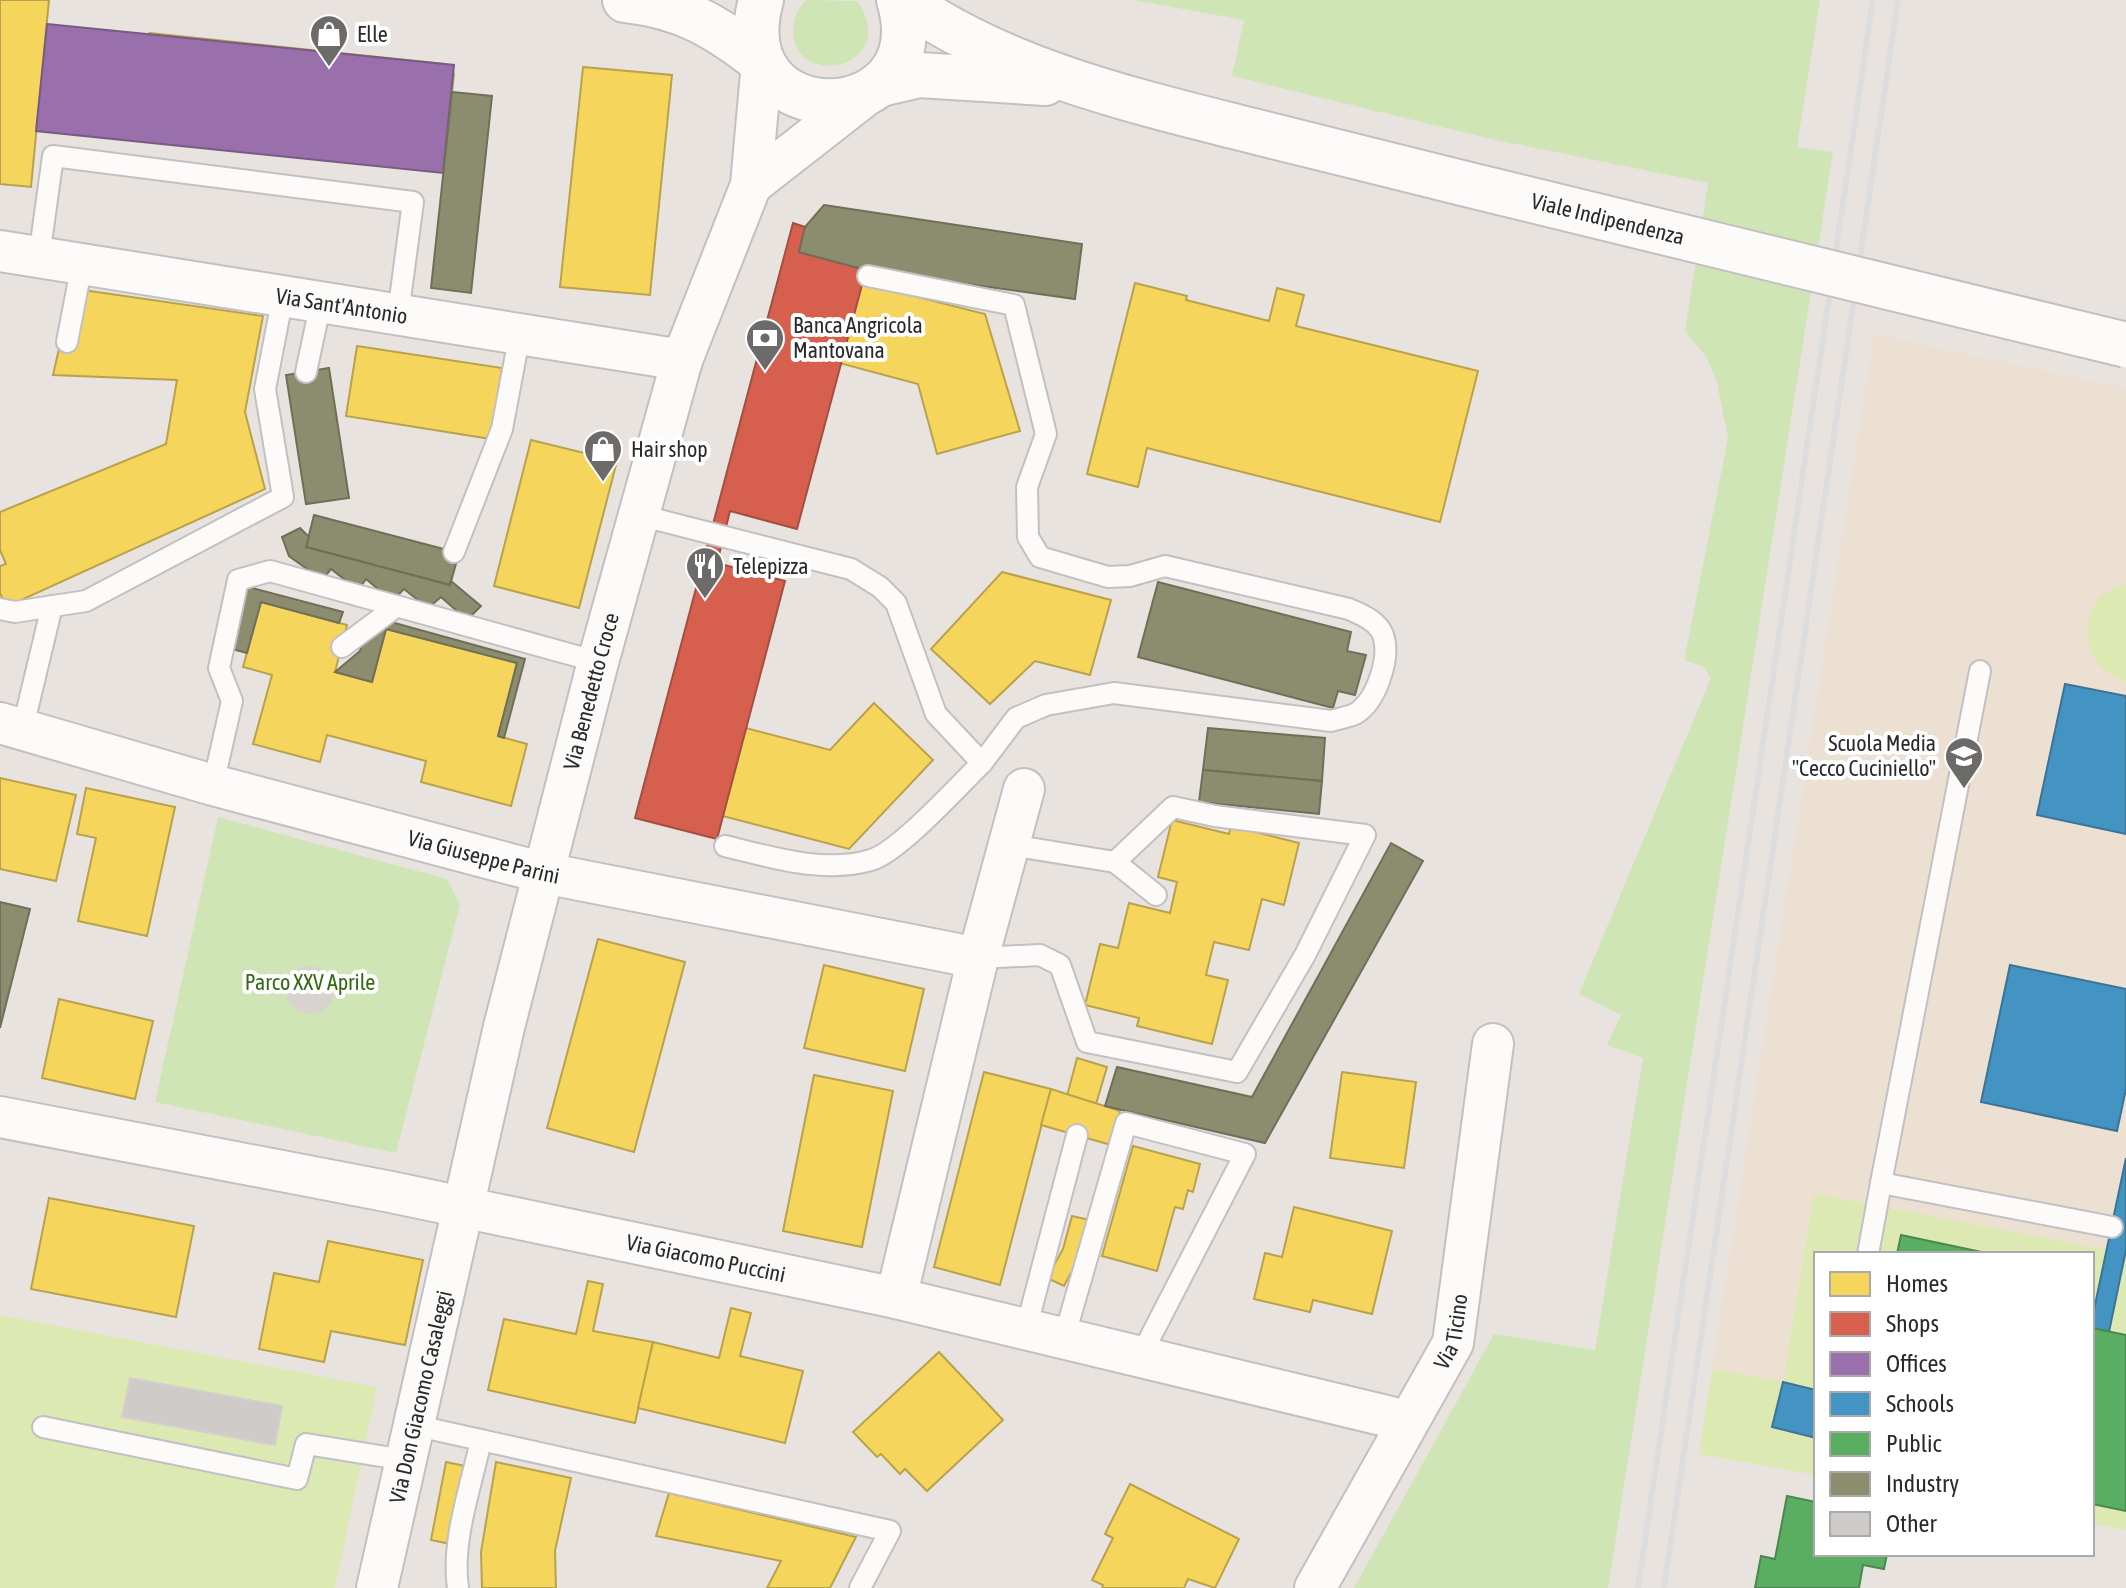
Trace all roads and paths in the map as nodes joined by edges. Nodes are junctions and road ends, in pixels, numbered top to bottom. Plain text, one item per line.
1 (761, 0) edge
2 (902, 0) edge
3 (641, 1) edge
4 (762, 62) junction
5 (880, 84) junction
6 (1091, 88) junction
7 (751, 185) junction
8 (0, 251) edge
9 (39, 257) junction
10 (82, 264) junction
11 (868, 276) dead end
12 (302, 299) junction
13 (398, 314) junction
14 (520, 333) junction
15 (67, 342) dead end
16 (2126, 345) edge
17 (682, 360) junction
18 (306, 372) dead end
19 (639, 515) junction
20 (454, 552) dead end
21 (52, 606) junction
22 (397, 606) junction
23 (0, 609) edge
24 (342, 647) dead end
25 (598, 662) junction
26 (1980, 671) dead end
27 (12, 725) edge
28 (982, 763) junction
29 (213, 785) junction
30 (1024, 789) dead end
31 (1010, 845) junction
32 (725, 846) dead end
33 (1115, 862) junction
34 (544, 873) junction
35 (1156, 895) dead end
36 (978, 958) junction
37 (1493, 1044) dead end
38 (0, 1117) edge
39 (1077, 1135) dead end
40 (1881, 1183) junction
41 (461, 1207) junction
42 (2112, 1227) dead end
43 (1868, 1252) edge
44 (896, 1298) junction
45 (1026, 1329) junction
46 (1064, 1338) junction
47 (1140, 1357) junction
48 (1407, 1421) junction
49 (43, 1427) dead end
50 (481, 1440) junction
51 (409, 1442) junction
52 (377, 1588) edge
53 (458, 1588) edge
54 (860, 1588) edge
55 (1315, 1588) edge

1 - 4 main road
2 - 5 main road
2 - 6 main road, Viale Indipendenza
3 - 4 main road
4 - 5 main road, Viale Indipendenza
4 - 7 street, Via Benedetto Croce
5 - 6 main road, Viale Indipendenza
5 - 7 street
6 - 16 main road, Viale Indipendenza, bridge
7 - 17 street, Via Benedetto Croce
8 - 9 street, Via Sant'Antonio
9 - 10 street, Via Sant'Antonio
9 - 13 lane
10 - 12 street, Via Sant'Antonio
10 - 15 lane
11 - 28 lane
12 - 13 street, Via Sant'Antonio
12 - 18 lane
12 - 21 lane
13 - 14 street, Via Sant'Antonio
14 - 17 street, Via Sant'Antonio
14 - 20 lane
17 - 19 street, Via Benedetto Croce
19 - 25 street, Via Benedetto Croce
19 - 28 lane
21 - 23 lane
21 - 27 lane
22 - 24 lane
22 - 25 lane
22 - 29 lane
25 - 34 street, Via Benedetto Croce
26 - 40 lane
27 - 29 street, Via Giuseppe Parini
28 - 32 lane
29 - 34 street, Via Giuseppe Parini
30 - 31 street
31 - 33 lane
31 - 36 street
33 - 35 lane
33 - 36 lane
34 - 36 street, Via Giuseppe Parini
34 - 41 street, Via Benedetto Croce
36 - 44 street
37 - 48 street, Via Ticino
38 - 41 street, Via Giacomo Puccini
39 - 45 lane
40 - 42 lane
40 - 43 lane
41 - 44 street, Via Giacomo Puccini
41 - 51 street, Via Don Giacomo Casaleggi
44 - 45 street, Via Giacomo Puccini
45 - 46 street, Via Giacomo Puccini
46 - 47 street, Via Giacomo Puccini
46 - 47 lane
47 - 48 street, Via Giacomo Puccini
48 - 55 street, Via Ticino
49 - 51 lane
50 - 51 lane
50 - 53 lane
50 - 54 lane
51 - 52 street, Via Don Giacomo Casaleggi

